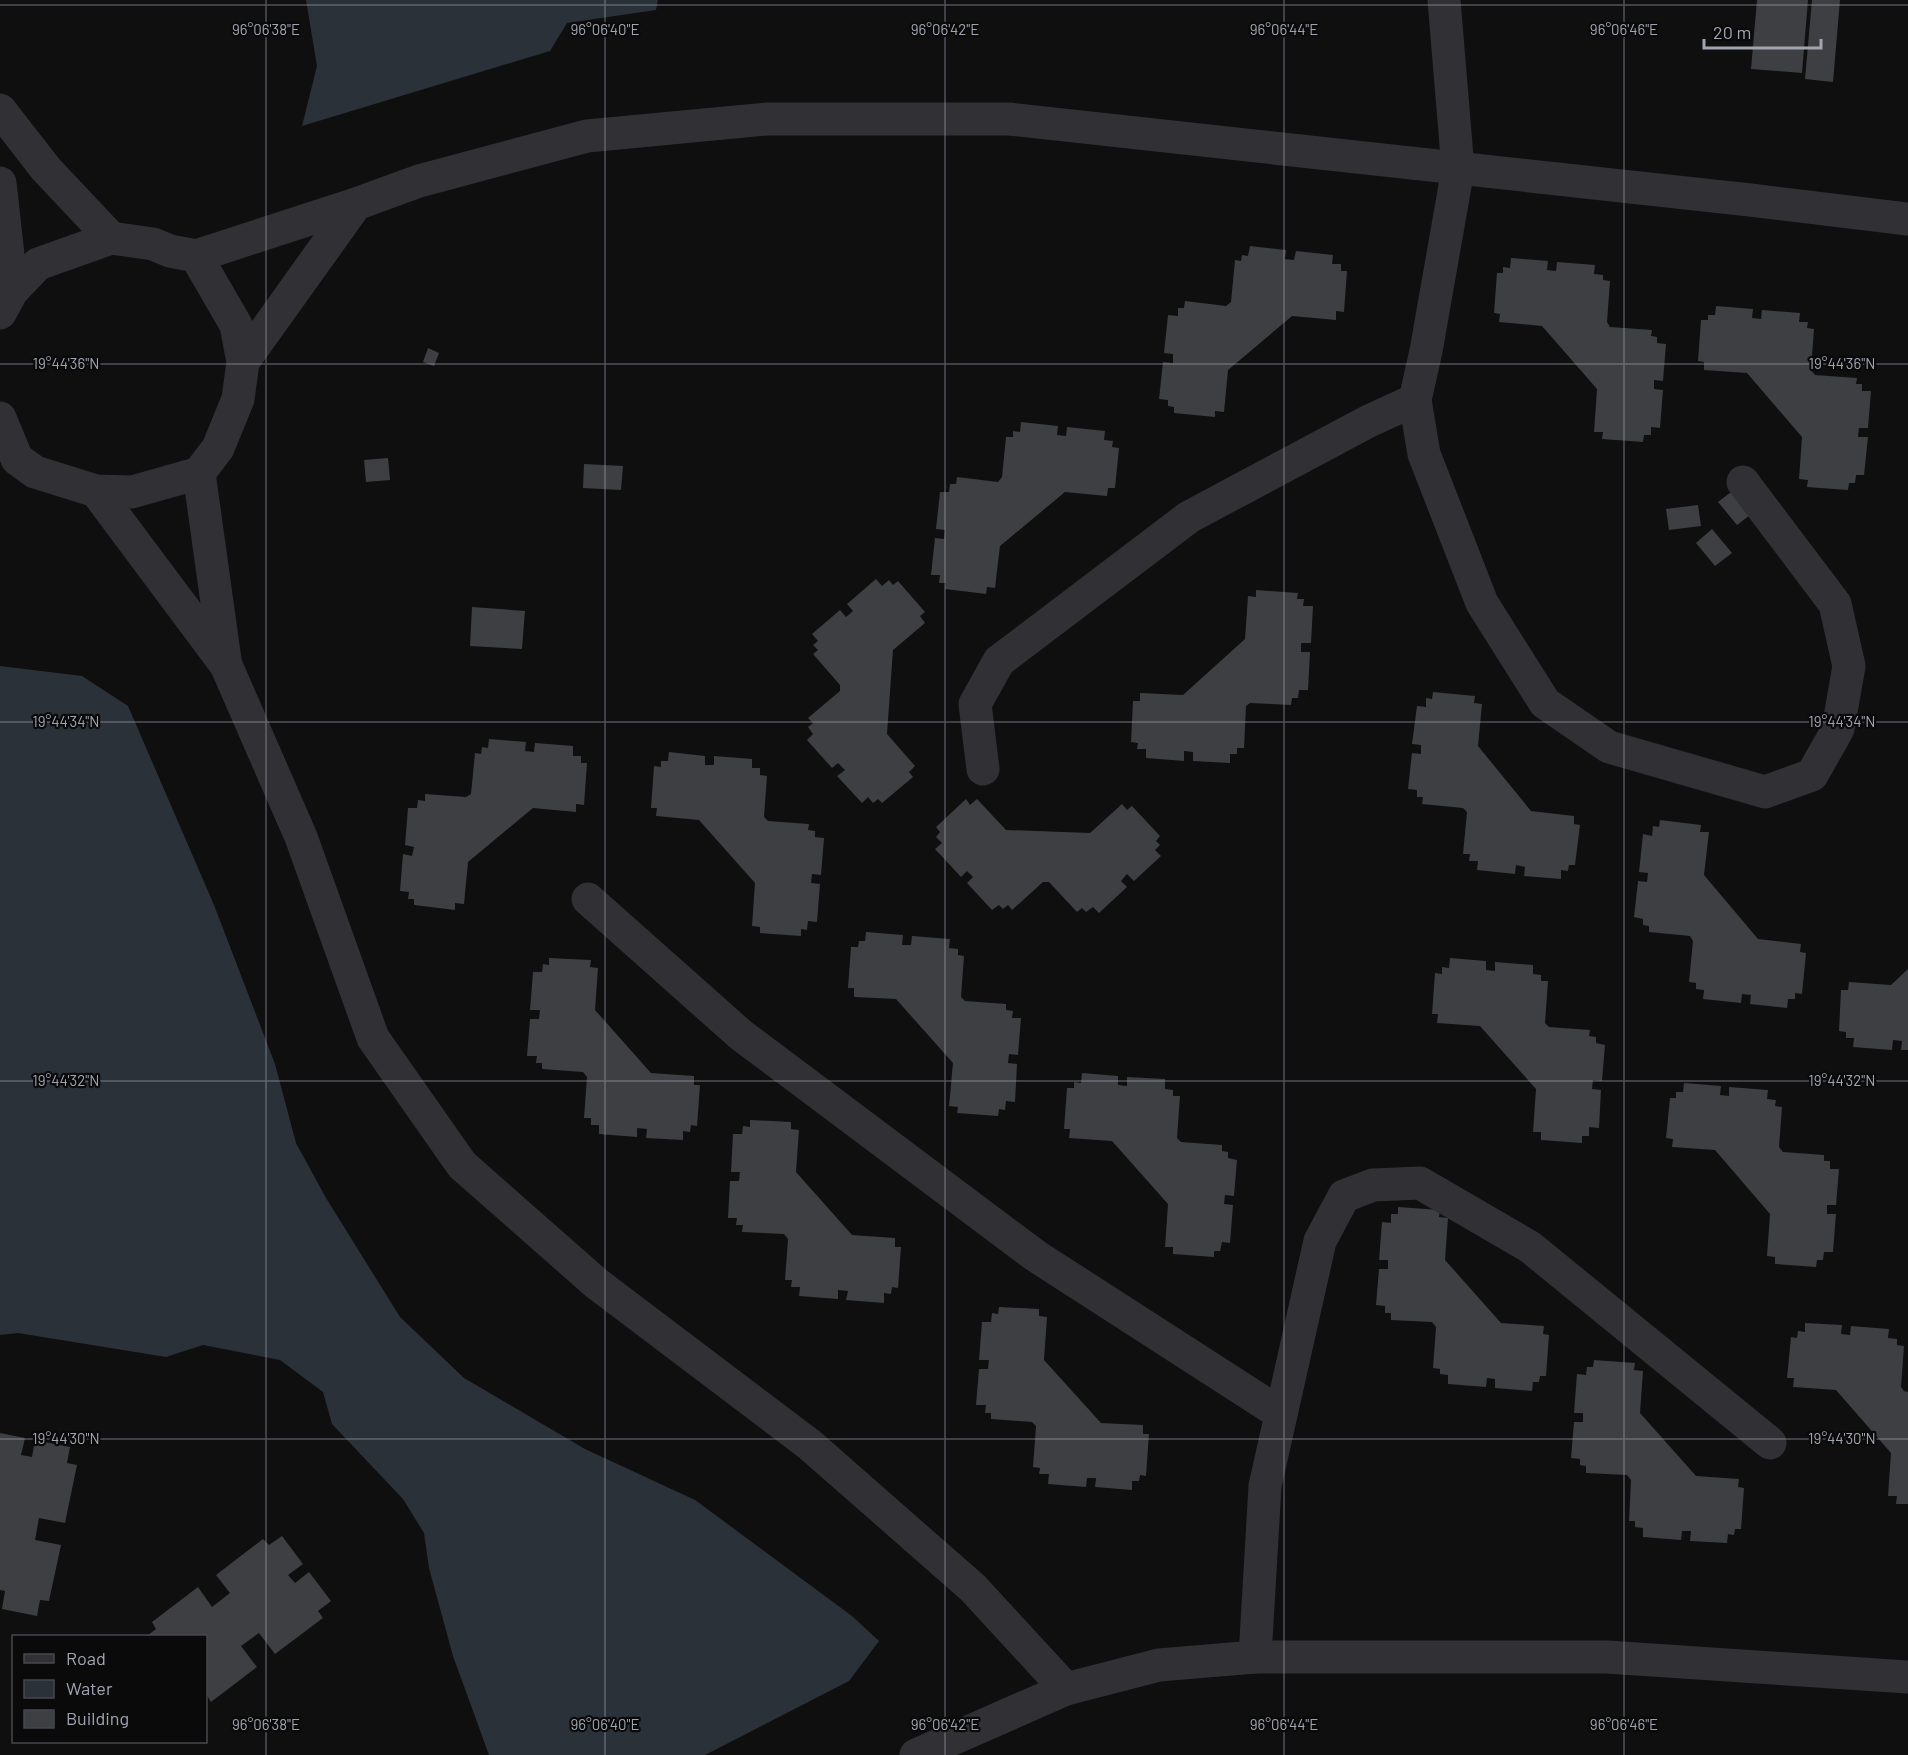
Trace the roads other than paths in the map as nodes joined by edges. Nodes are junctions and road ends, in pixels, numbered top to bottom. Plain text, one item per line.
1 (1444, 0) edge
2 (0, 110) edge
3 (1458, 169) junction
4 (0, 183) edge
5 (356, 204) junction
6 (1908, 219) edge
7 (111, 238) junction
8 (196, 256) junction
9 (6, 302) edge
10 (243, 362) junction
11 (1415, 400) junction
12 (0, 418) edge
13 (9, 461) edge
14 (199, 473) junction
15 (1743, 483) dead end
16 (96, 491) junction
17 (226, 665) junction
18 (983, 769) dead end
19 (588, 899) dead end
20 (1281, 1414) junction
21 (1770, 1443) dead end
22 (1255, 1657) junction
23 (1908, 1677) edge
24 (1066, 1689) junction
25 (916, 1755) edge

1 - 3 street
2 - 7 street
3 - 5 street
3 - 6 street
3 - 11 street
4 - 9 street
5 - 8 street
5 - 10 street
7 - 8 street
7 - 9 street
8 - 10 street
10 - 14 street
11 - 15 street
11 - 18 street
12 - 13 street
13 - 16 street
14 - 16 street
14 - 17 street
16 - 17 street
17 - 24 street
19 - 20 street
20 - 21 street
20 - 22 street
22 - 23 street
22 - 24 street
24 - 25 street

